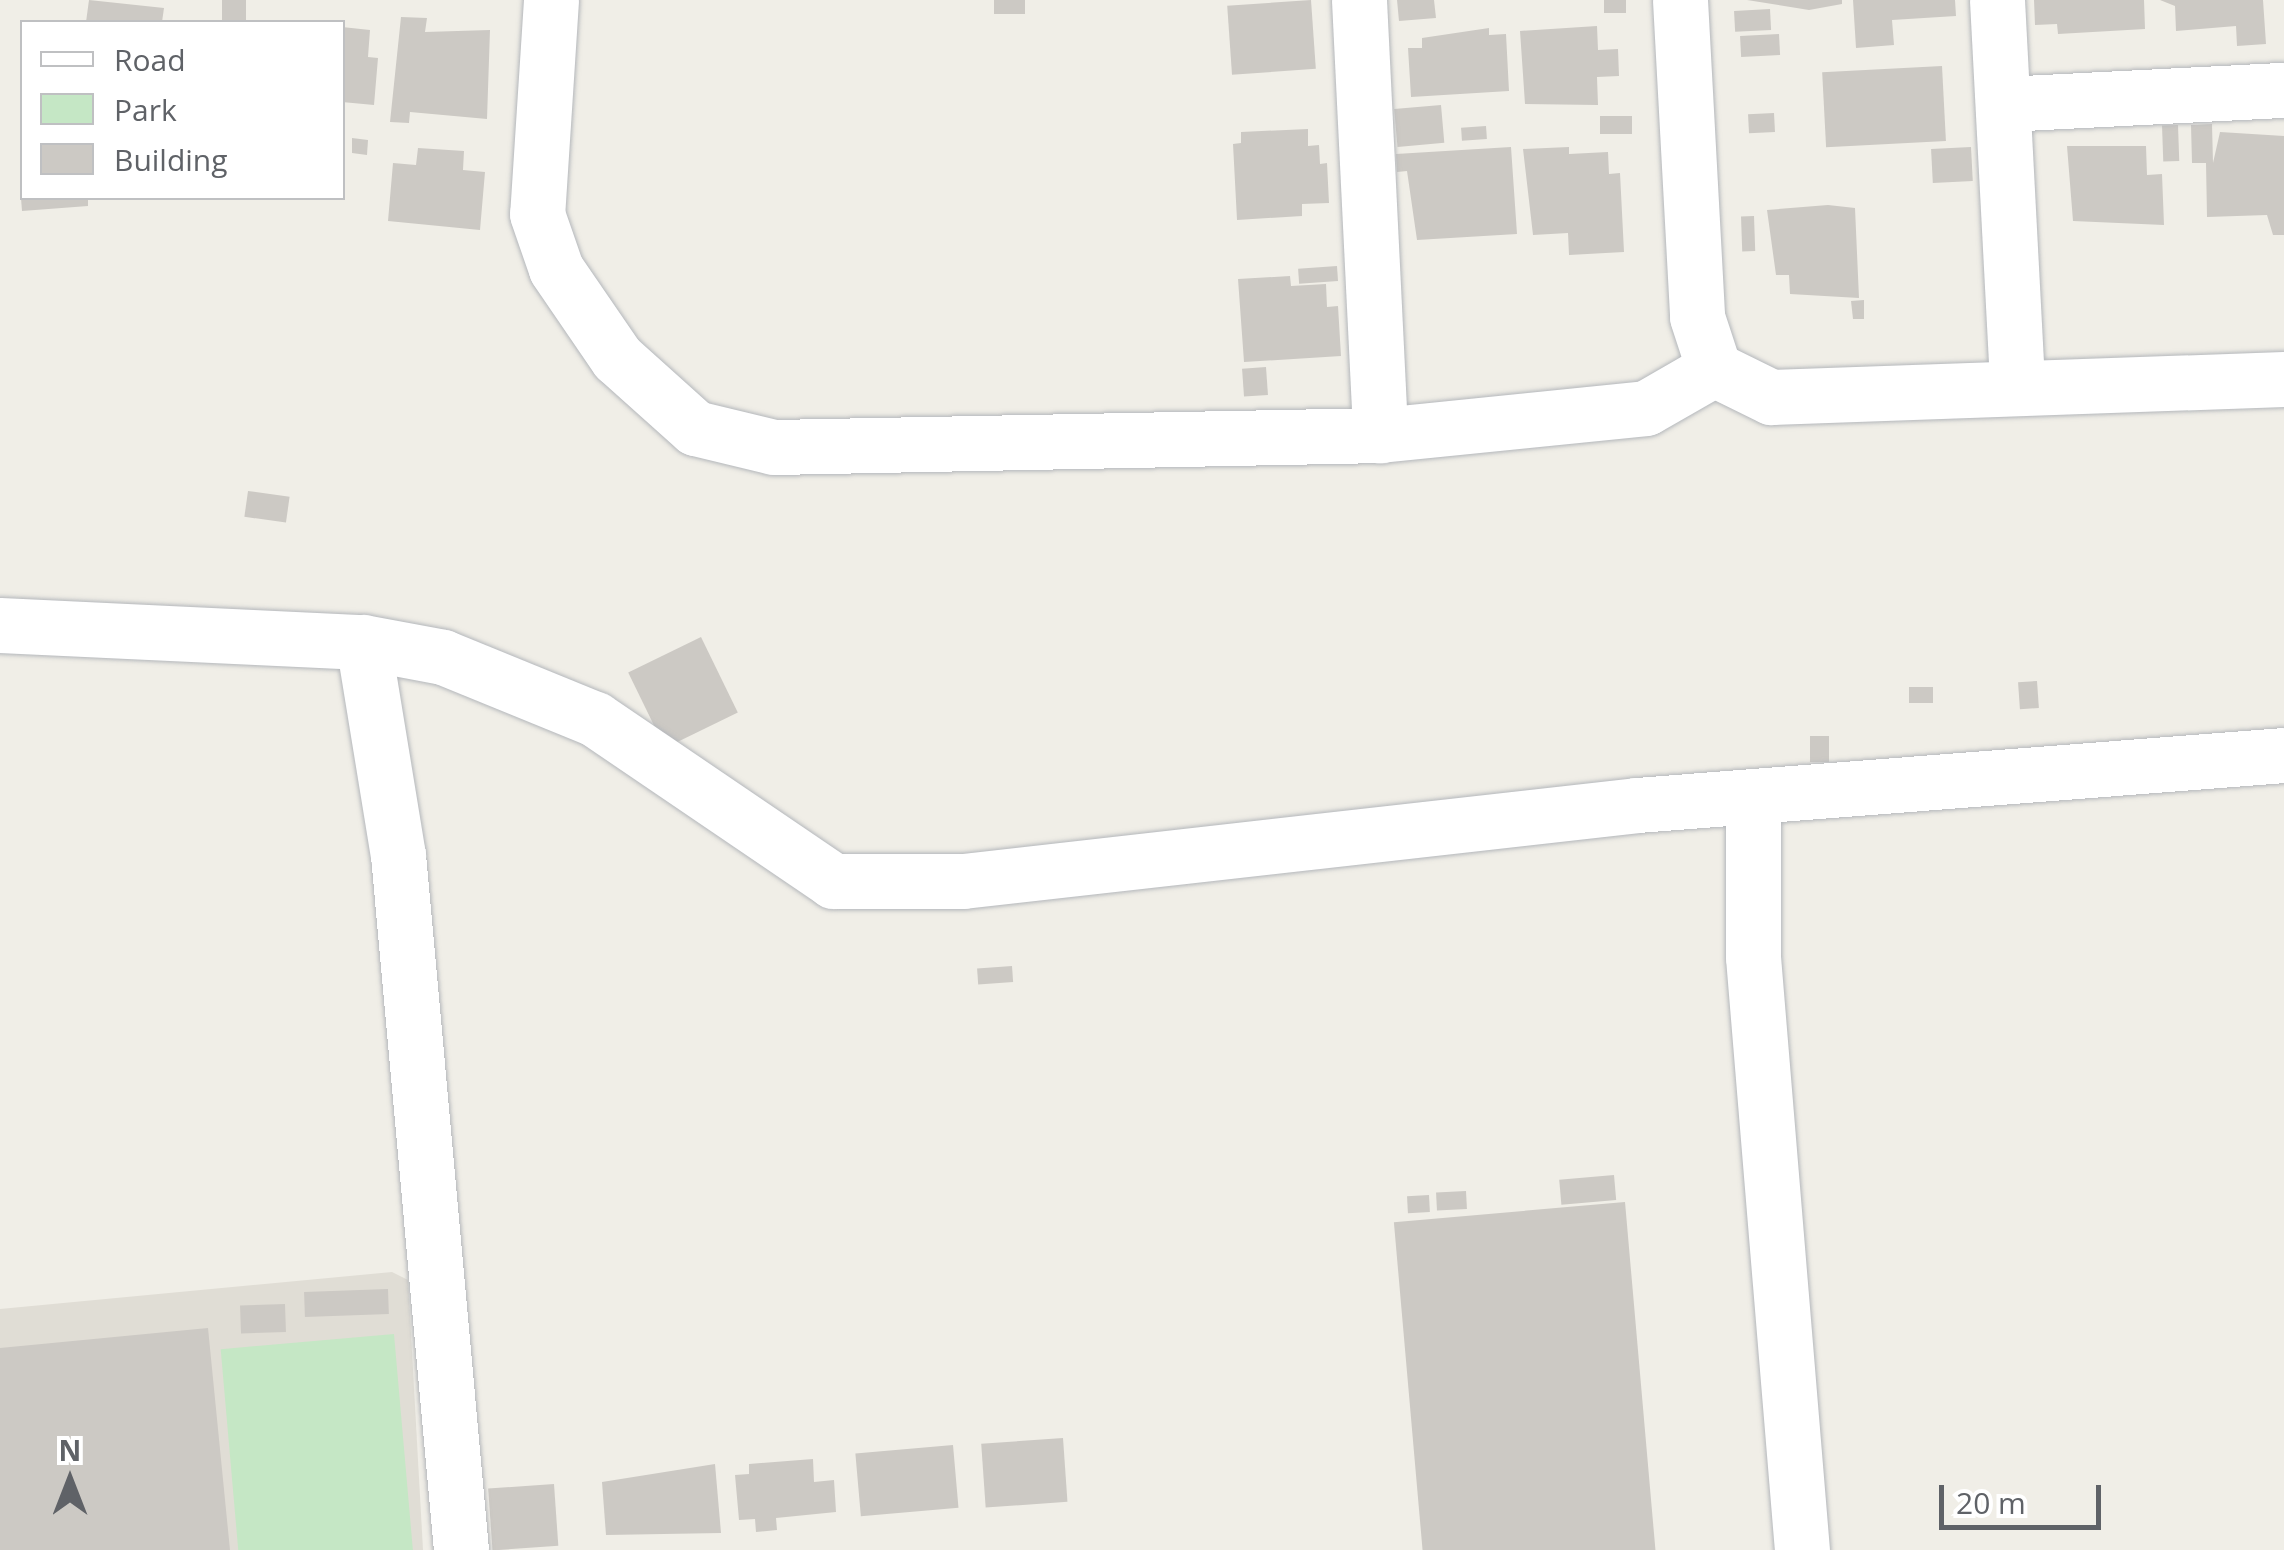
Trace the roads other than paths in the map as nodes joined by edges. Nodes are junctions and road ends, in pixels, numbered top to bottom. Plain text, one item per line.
1 (551, 0) edge
2 (1358, 0) edge
3 (1680, 0) edge
4 (1997, 0) edge
5 (2284, 90) edge
6 (2004, 104) junction
7 (1714, 369) junction
8 (2284, 379) edge
9 (2017, 386) junction
10 (1380, 434) junction
11 (0, 626) edge
12 (362, 642) junction
13 (2284, 755) edge
14 (1753, 800) junction
15 (460, 1550) edge
16 (1802, 1550) edge

1 - 10 street
2 - 10 street
3 - 7 street
4 - 6 street
5 - 6 street
6 - 9 street
7 - 9 street
7 - 10 street
8 - 9 street
11 - 12 street
12 - 14 street
12 - 15 street
13 - 14 street
14 - 16 street

